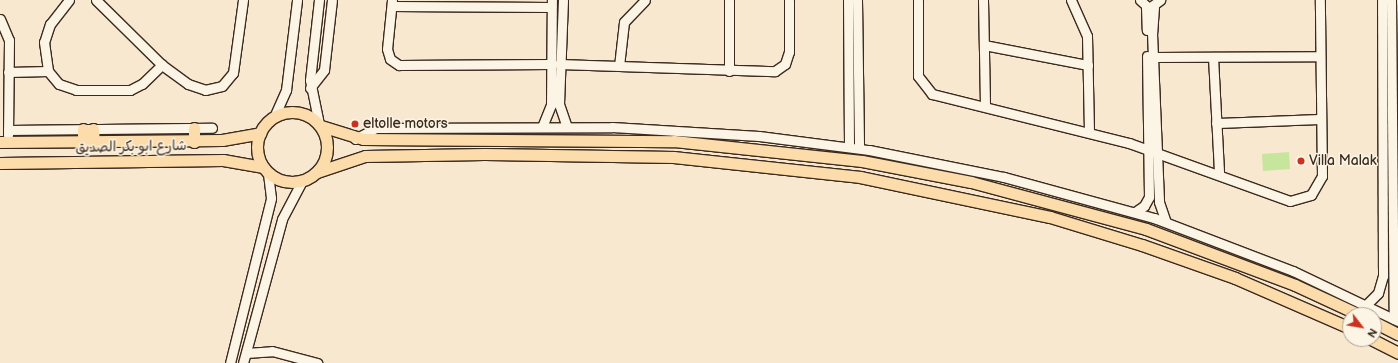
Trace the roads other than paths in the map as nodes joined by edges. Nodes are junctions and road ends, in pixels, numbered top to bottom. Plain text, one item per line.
1 (69, 0) edge
2 (243, 0) edge
3 (297, 0) edge
4 (319, 0) edge
5 (332, 0) edge
6 (563, 0) edge
7 (645, 0) edge
8 (729, 0) edge
9 (790, 0) edge
10 (848, 0) edge
11 (857, 0) edge
12 (918, 0) edge
13 (983, 0) edge
14 (1071, 0) edge
15 (1320, 0) edge
16 (1382, 0) edge
17 (1391, 0) edge
18 (101, 2) edge
19 (392, 3) edge
20 (453, 3) edge
21 (511, 3) edge
22 (552, 3) edge
23 (1150, 4) edge
24 (0, 19) edge
25 (984, 45) junction
26 (1320, 56) junction
27 (1153, 57) junction
28 (1213, 57) junction
29 (555, 64) junction
30 (162, 65) junction
31 (1088, 65) junction
32 (619, 66) junction
33 (48, 71) junction
34 (729, 71) junction
35 (8, 72) junction
36 (1387, 82) junction
37 (310, 88) junction
38 (985, 106) junction
39 (274, 117) junction
40 (1321, 119) junction
41 (1216, 123) junction
42 (320, 125) junction
43 (542, 127) junction
44 (567, 127) junction
45 (194, 128) junction
46 (212, 128) dead end
47 (88, 129) junction
48 (8, 130) junction
49 (1089, 132) junction
50 (260, 133) junction
51 (355, 139) junction
52 (4, 142) edge
53 (88, 142) junction
54 (137, 142) junction
55 (194, 142) junction
56 (849, 147) junction
57 (859, 148) junction
58 (1153, 150) junction
59 (137, 161) junction
60 (0, 163) edge
61 (266, 171) junction
62 (317, 172) junction
63 (1219, 173) junction
64 (943, 176) junction
65 (302, 182) junction
66 (971, 182) junction
67 (940, 192) junction
68 (967, 198) junction
69 (1135, 212) junction
70 (267, 215) junction
71 (282, 219) junction
72 (1166, 222) junction
73 (1366, 305) junction
74 (1343, 307) edge
75 (1396, 320) edge
76 (1342, 325) edge
77 (1382, 326) edge
78 (1398, 334) edge
79 (1382, 345) edge
80 (246, 353) junction
81 (1398, 353) edge
82 (230, 363) edge
83 (243, 363) edge
84 (317, 363) edge

1 - 33 street
2 - 30 street
3 - 39 street
4 - 37 street
5 - 37 street
6 - 29 street
7 - 32 street
8 - 34 street
9 - 34 street
10 - 56 street
11 - 57 street
12 - 38 street
13 - 25 street
14 - 31 street
15 - 26 street
16 - 36 street
17 - 36 street
18 - 30 street
19 - 20 street
19 - 29 street
20 - 21 street
21 - 22 street
22 - 29 street
23 - 27 street
23 - 58 street
24 - 35 street
25 - 31 street
25 - 38 street
26 - 28 street
26 - 40 street
27 - 28 street
27 - 58 street
28 - 41 street
29 - 32 street
29 - 43 street
29 - 44 street
30 - 33 street
31 - 49 street
32 - 34 street
33 - 35 street
35 - 48 street
36 - 73 street
36 - 75 street
37 - 42 street
38 - 49 street
39 - 42 main road
39 - 50 main road
40 - 41 street
40 - 63 street
41 - 63 street
42 - 51 main road
42 - 62 main road
43 - 44 street
43 - 51 street
44 - 56 street
45 - 46 street
45 - 47 street
45 - 55 main road
47 - 48 street
47 - 53 main road
48 - 52 street
49 - 58 street
50 - 55 main road, شارع ابو بكر الصديق
50 - 61 main road
51 - 64 main road
52 - 53 main road, شارع ابو بكر الصديق
53 - 54 main road, شارع ابو بكر الصديق
54 - 55 main road, شارع ابو بكر الصديق
54 - 59 main road
56 - 57 street
57 - 69 street
58 - 63 street
58 - 69 street
58 - 72 street
59 - 60 main road, شارع ابو بكر الصديق
59 - 61 main road, شارع ابو بكر الصديق
61 - 65 main road
61 - 70 street
62 - 65 main road
62 - 67 main road
64 - 66 main road
64 - 67 main road
65 - 71 street
66 - 68 main road
66 - 74 main road
67 - 68 main road
68 - 76 main road
69 - 72 street
70 - 71 street
70 - 82 street
71 - 80 street
72 - 73 street
73 - 75 street
77 - 78 main road
79 - 81 main road
80 - 83 street
80 - 84 street

